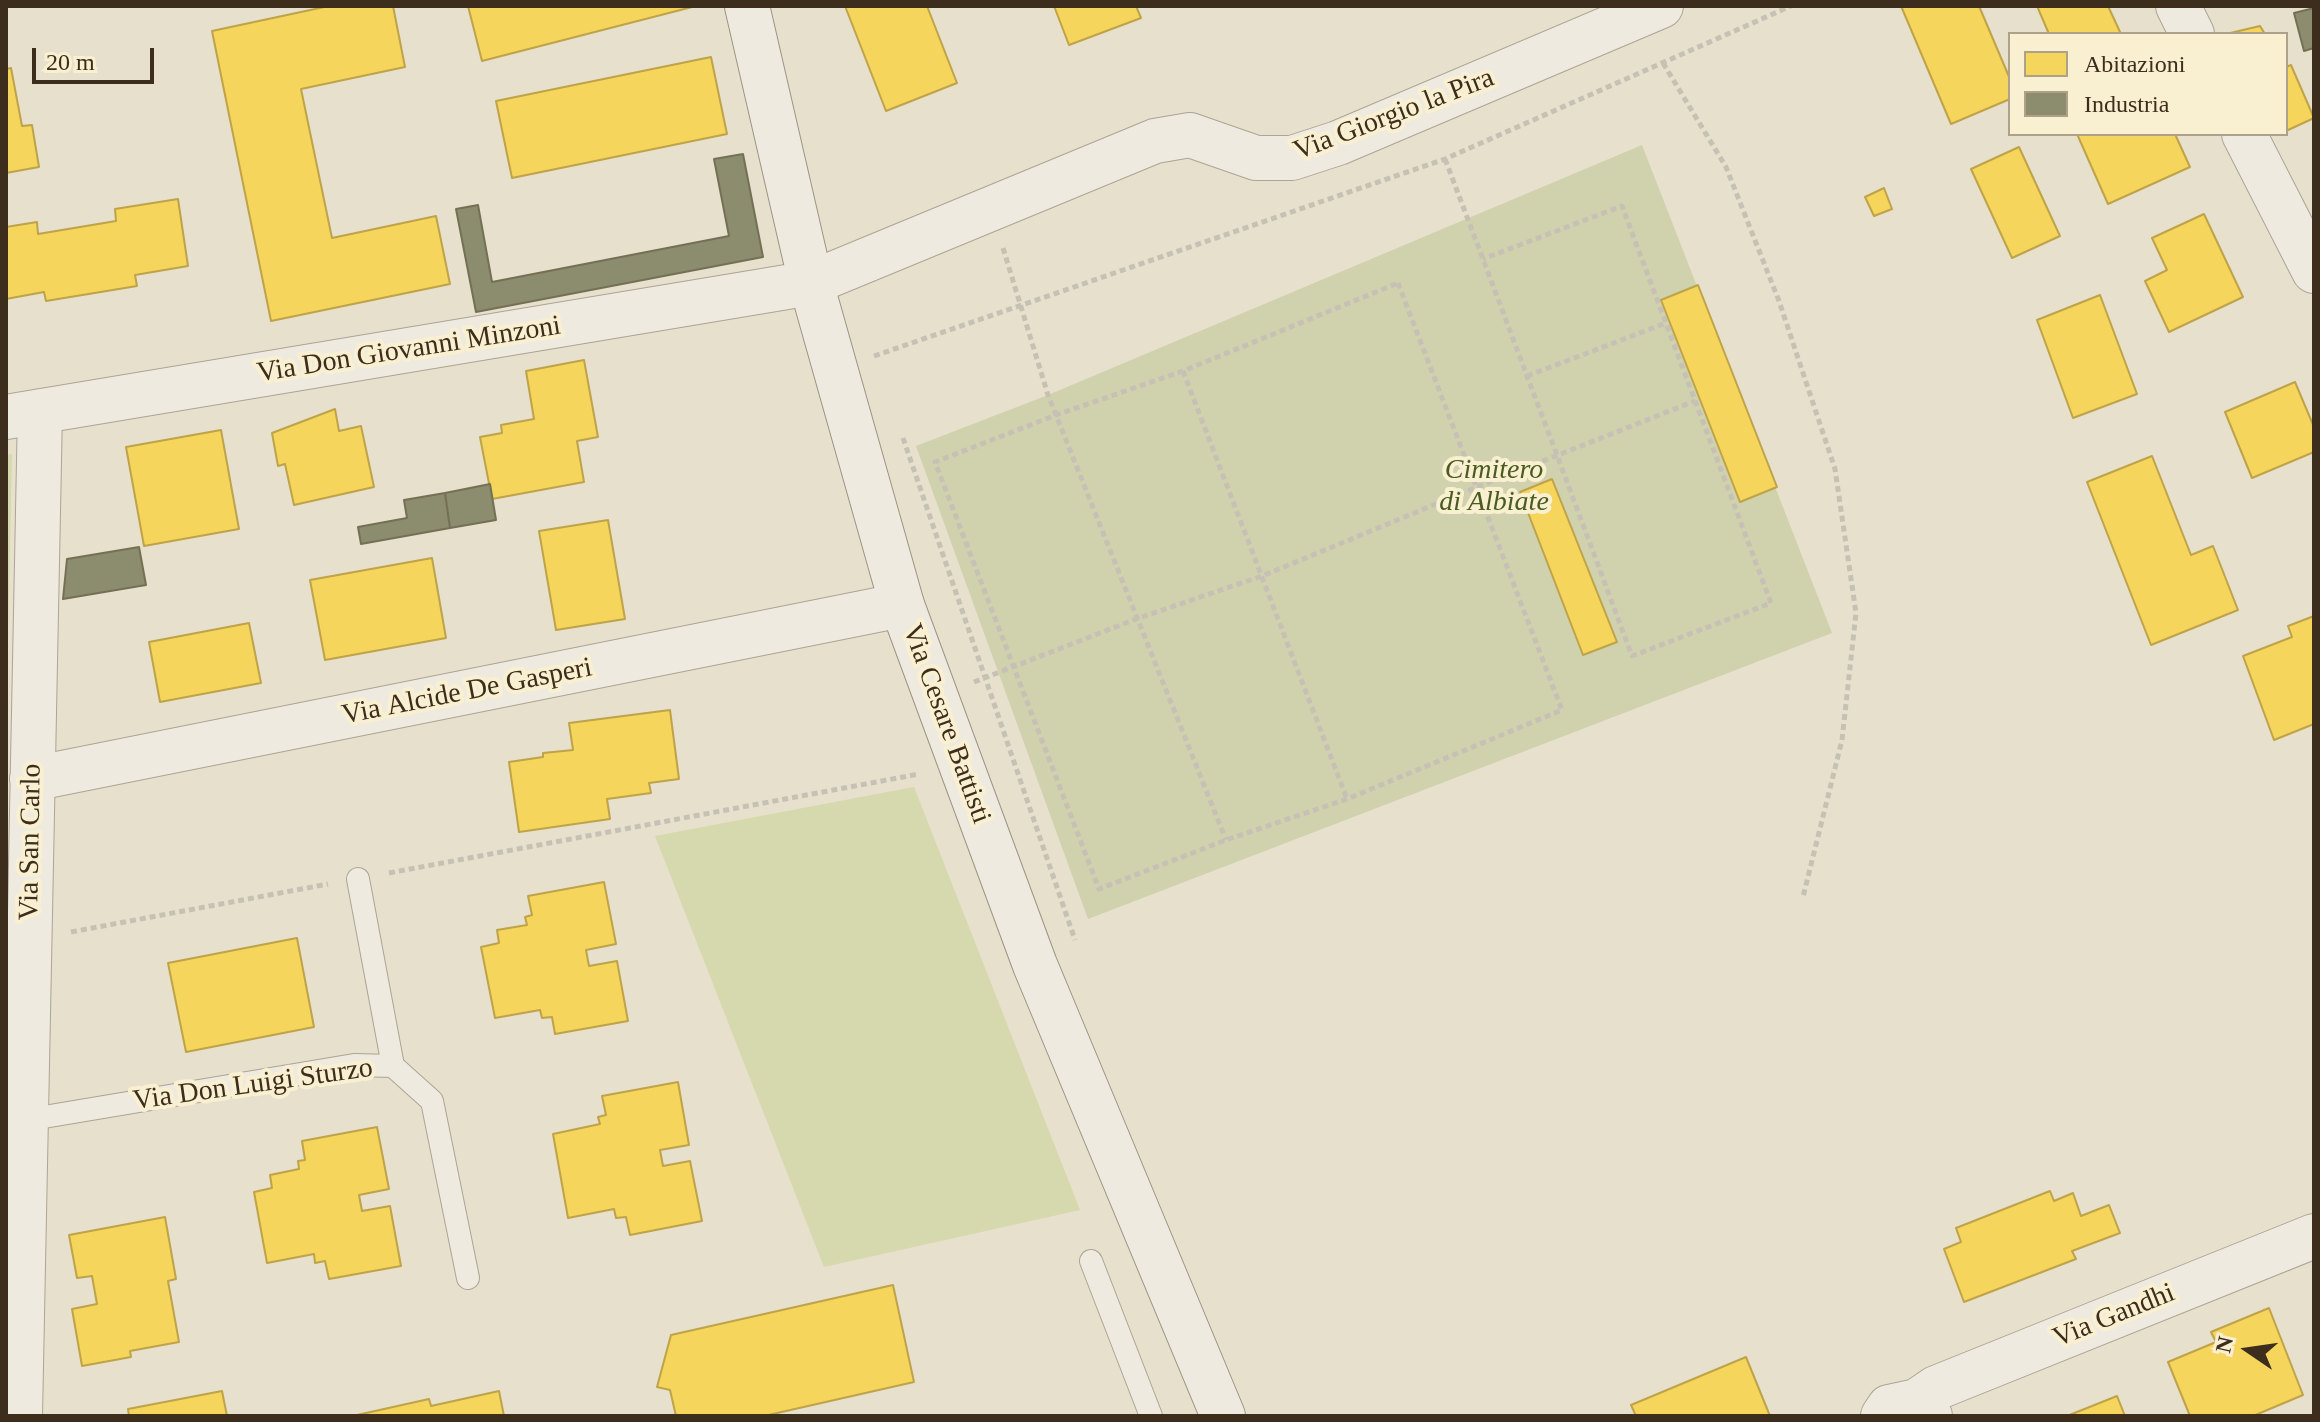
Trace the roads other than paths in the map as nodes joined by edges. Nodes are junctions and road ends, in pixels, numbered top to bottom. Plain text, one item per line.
1 (747, 6) edge
2 (1661, 6) edge
3 (2178, 6) edge
4 (2191, 32) edge
5 (2245, 136) edge
6 (2300, 214) edge
7 (2314, 271) edge
8 (811, 283) junction
9 (23, 414) edge
10 (902, 605) junction
11 (32, 779) junction
12 (358, 879) road end
13 (393, 1066) junction
14 (16, 1080) edge
15 (26, 1120) junction
16 (2314, 1236) edge
17 (1091, 1261) dead end
18 (468, 1278) dead end
19 (1910, 1411) edge
20 (20, 1416) edge
21 (1151, 1416) edge
22 (1223, 1416) edge

1 - 8 street, Via Cesare Battisti
2 - 8 street, Via Giorgio la Pira
3 - 4 street
5 - 6 street
6 - 7 street
8 - 9 street, Via Don Giovanni Minzoni
8 - 10 street, Via Cesare Battisti
9 - 11 street, Via San Carlo
10 - 11 street, Via Alcide De Gasperi
10 - 22 street, Via Cesare Battisti
11 - 14 street, Via San Carlo
12 - 13 lane
13 - 15 lane, Via Don Luigi Sturzo
13 - 18 lane, Via Don Luigi Sturzo
14 - 15 street, Via San Carlo
15 - 20 street, Via San Carlo
16 - 19 street, Via Gandhi
17 - 21 lane

